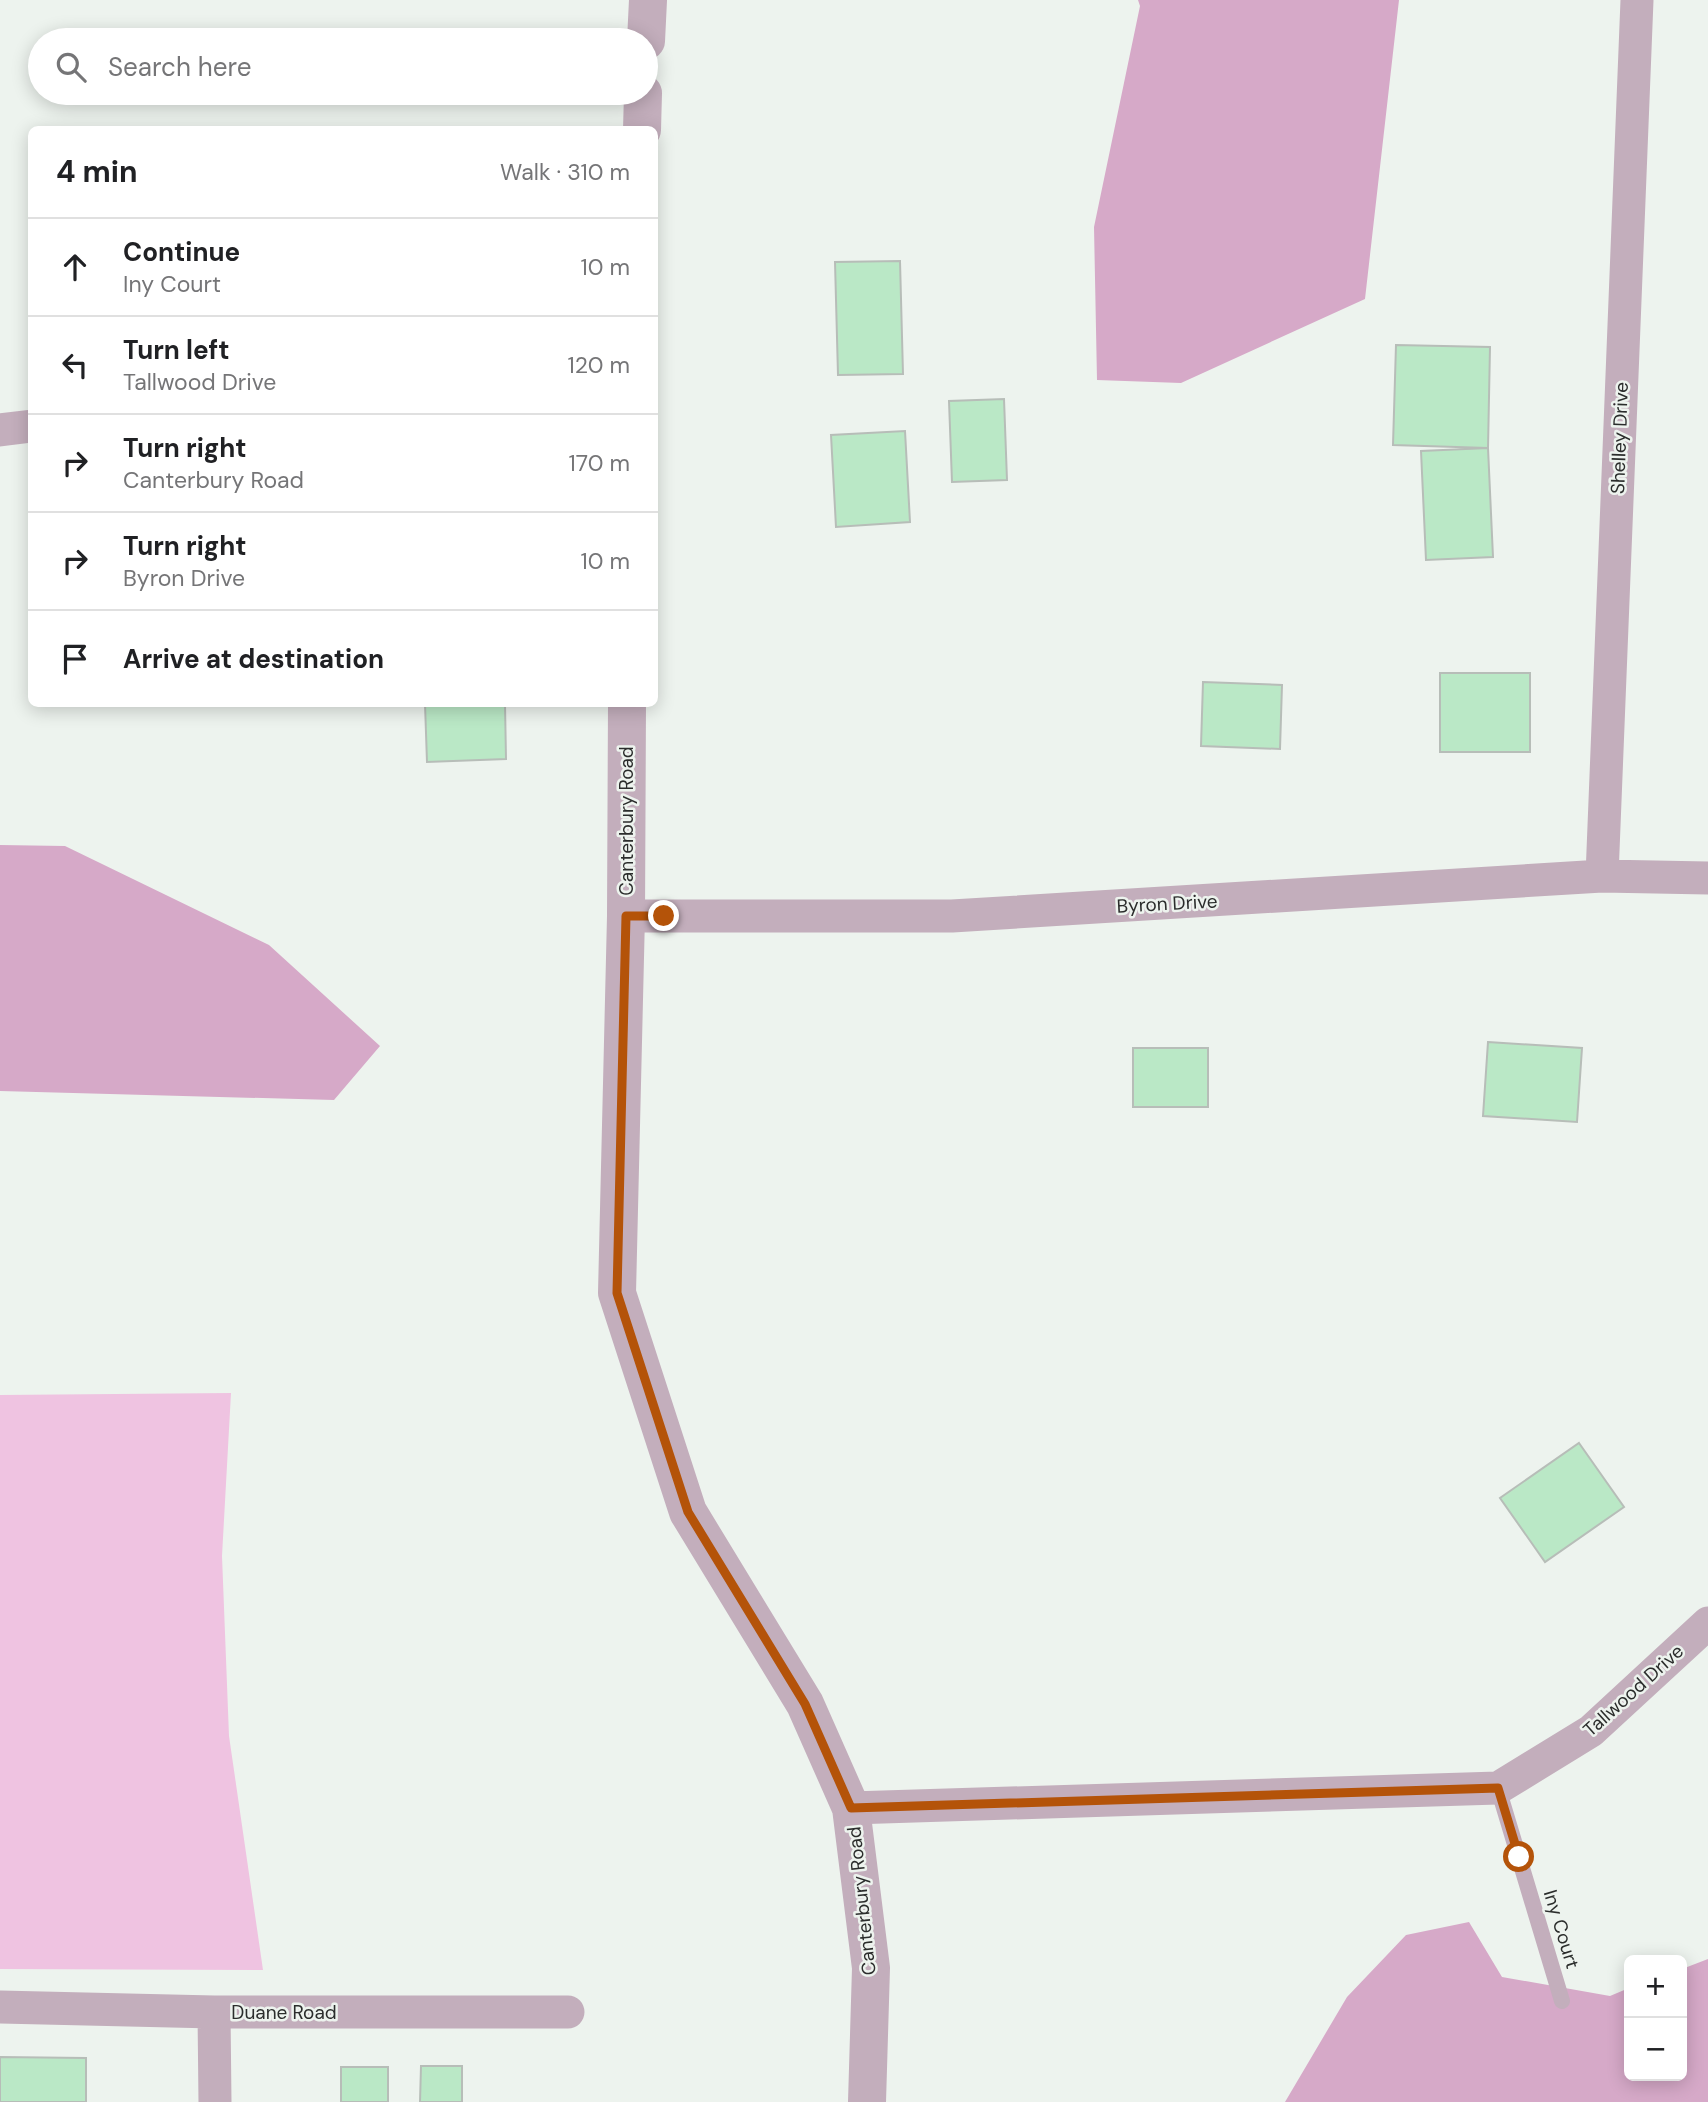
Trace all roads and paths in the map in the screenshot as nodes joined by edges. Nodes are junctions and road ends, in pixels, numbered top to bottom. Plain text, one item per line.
1 (648, 0) edge
2 (1637, 0) edge
3 (647, 28) edge
4 (643, 105) edge
5 (642, 126) edge
6 (28, 426) edge
7 (0, 430) edge
8 (627, 707) edge
9 (1602, 876) junction
10 (1708, 878) edge
11 (626, 916) junction
12 (1708, 1623) edge
13 (1498, 1788) junction
14 (851, 1808) junction
15 (1562, 2001) dead end
16 (0, 2007) edge
17 (214, 2012) junction
18 (568, 2012) dead end
19 (215, 2102) edge
20 (867, 2102) edge

1 - 3 street
2 - 9 street, Shelley Drive
4 - 5 street
6 - 7 street
8 - 11 street, Canterbury Road
9 - 10 street, Byron Drive
9 - 11 street, Byron Drive
11 - 14 street, Canterbury Road
12 - 13 street, Tallwood Drive
13 - 14 street, Tallwood Drive
13 - 15 lane, Iny Court
14 - 20 street, Canterbury Road
16 - 17 street, Duane Road
17 - 18 street, Duane Road
17 - 19 street

